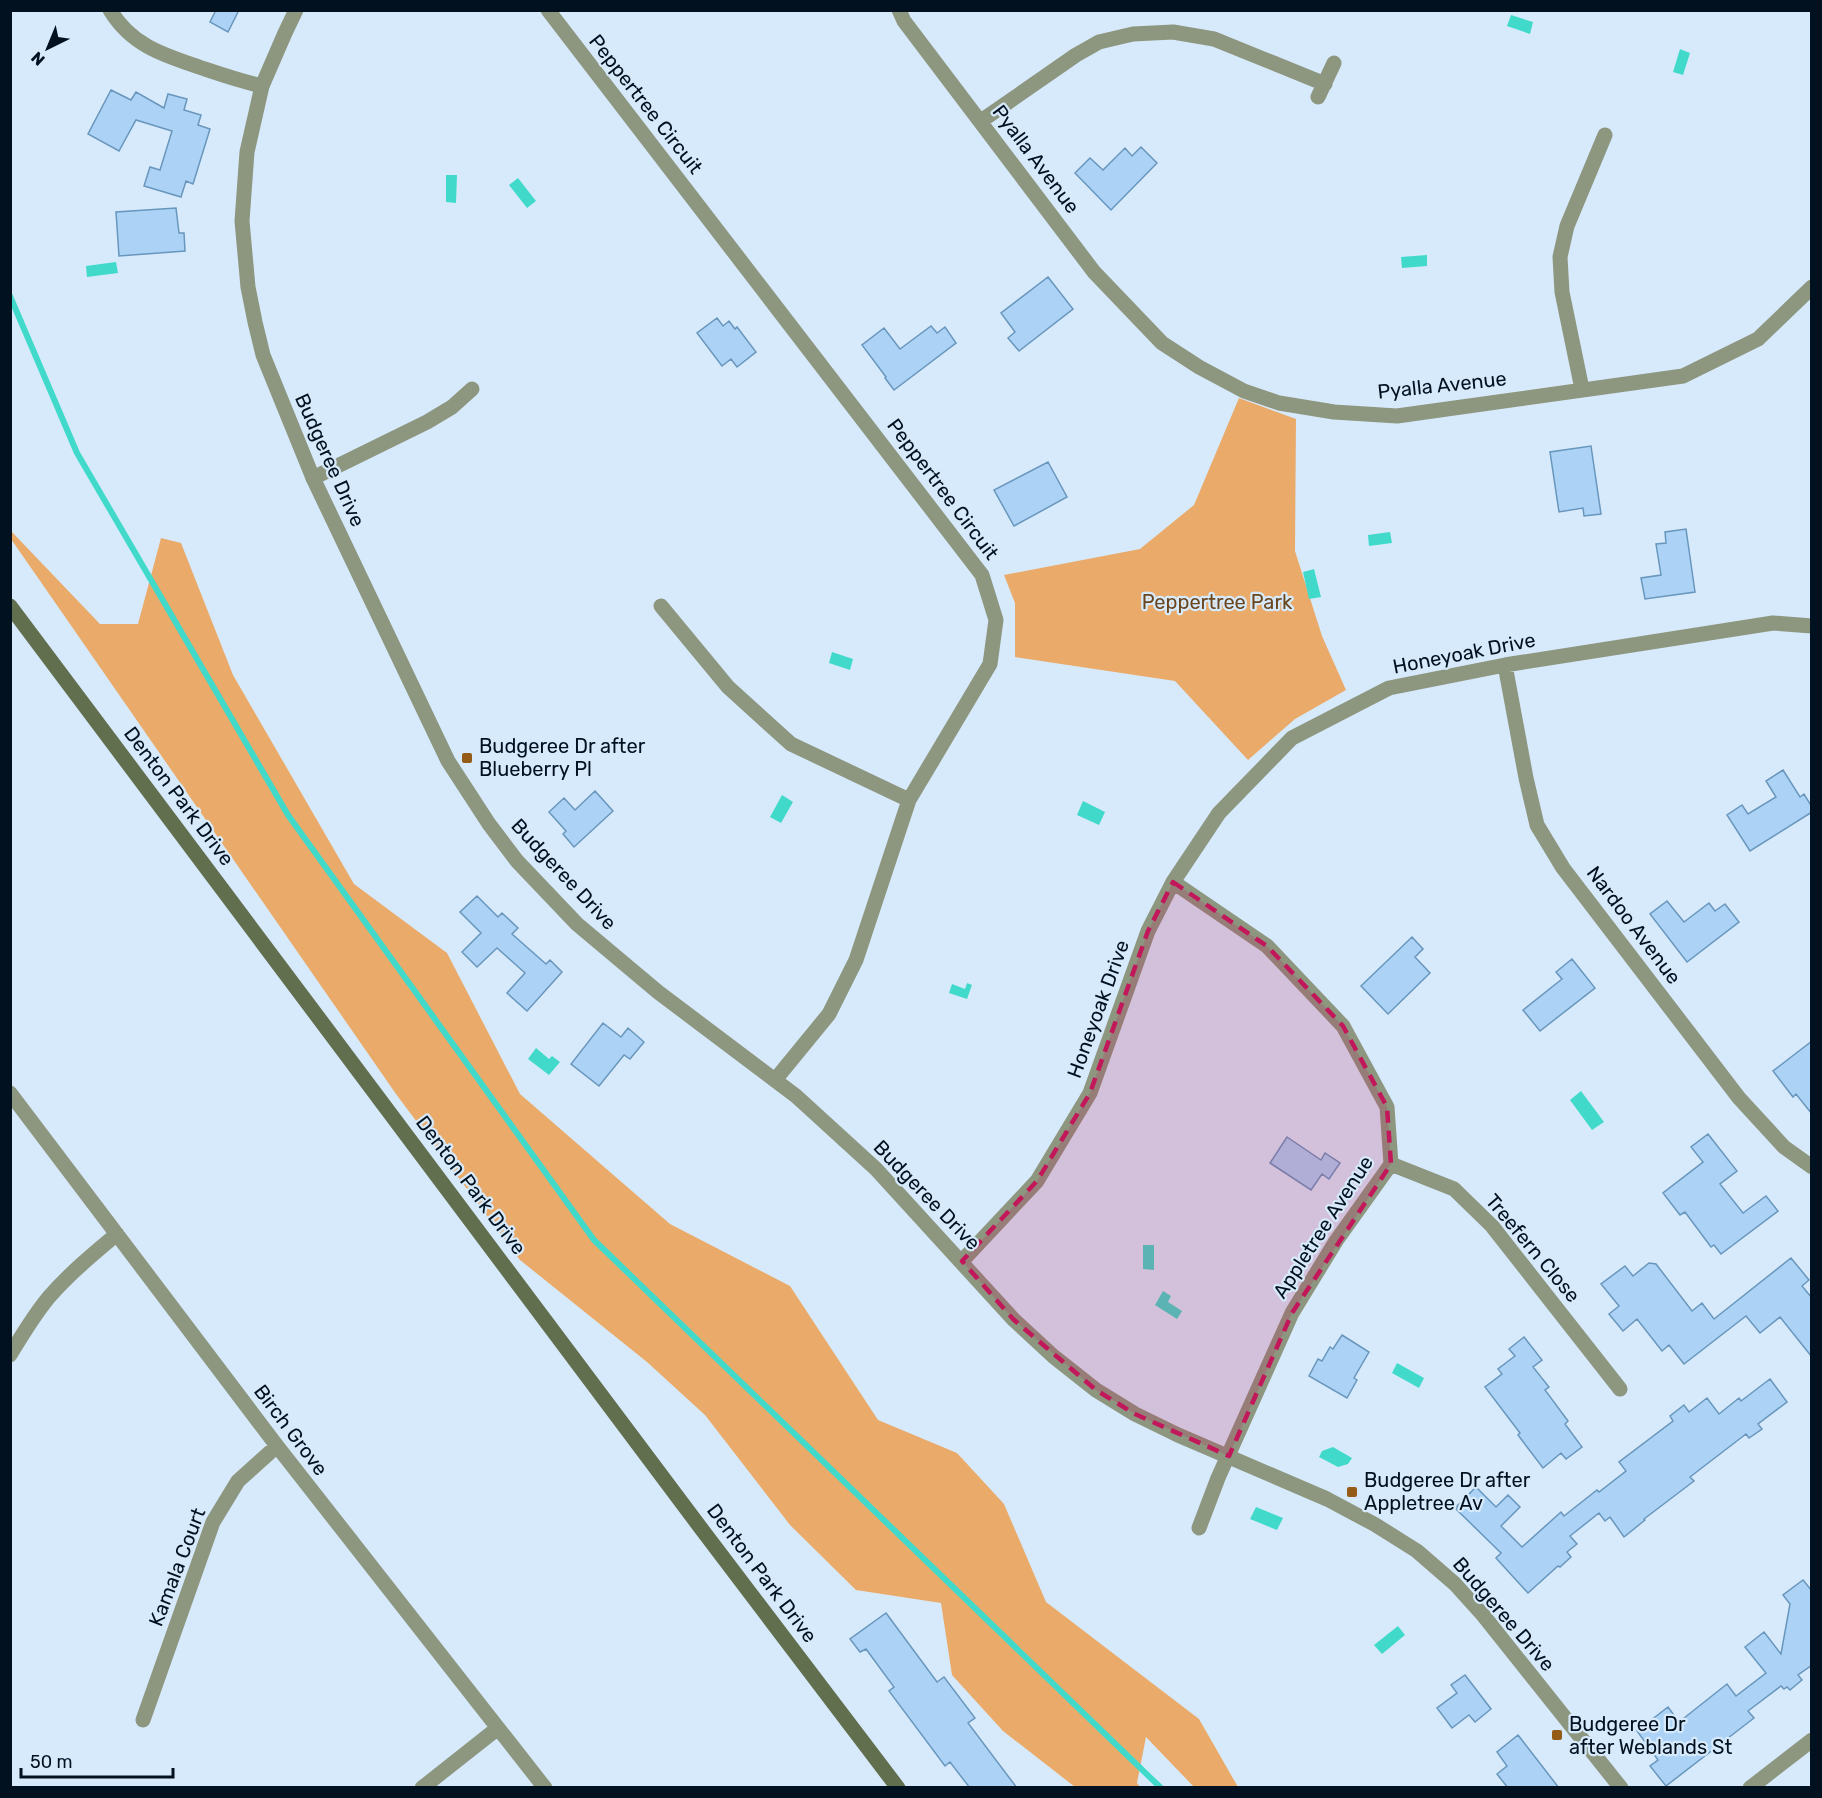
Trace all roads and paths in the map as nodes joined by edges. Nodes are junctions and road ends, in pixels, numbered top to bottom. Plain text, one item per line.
1 (110, 10) edge
2 (296, 10) edge
3 (548, 10) edge
4 (899, 10) edge
5 (1334, 63) dead end
6 (262, 86) junction
7 (981, 121) junction
8 (1605, 135) dead end
9 (1812, 287) edge
10 (472, 389) dead end
11 (1582, 389) junction
12 (313, 478) junction
13 (10, 606) edge
14 (661, 606) dead end
15 (1812, 626) edge
16 (1505, 665) junction
17 (909, 800) junction
18 (1173, 882) junction
19 (776, 1080) junction
20 (10, 1093) edge
21 (1391, 1164) junction
22 (1812, 1167) edge
23 (117, 1234) junction
24 (962, 1261) junction
25 (10, 1355) edge
26 (1620, 1389) dead end
27 (277, 1446) junction
28 (1229, 1456) junction
29 (1199, 1528) dead end
30 (143, 1720) dead end
31 (498, 1728) junction
32 (1812, 1740) edge
33 (422, 1788) edge
34 (545, 1788) edge
35 (898, 1788) edge
36 (1621, 1788) edge
37 (1750, 1788) edge

1 - 6 street
2 - 6 street, Budgeree Drive
3 - 17 street, Peppertree Circuit
4 - 7 street, Pyalla Avenue
5 - 7 street
6 - 12 street, Budgeree Drive
7 - 11 street, Pyalla Avenue
8 - 11 street
9 - 11 street, Pyalla Avenue
10 - 12 street
12 - 19 street, Budgeree Drive
13 - 35 main road, Denton Park Drive
14 - 17 street
15 - 16 street, Honeyoak Drive
16 - 18 street, Honeyoak Drive
16 - 22 street, Nardoo Avenue
17 - 19 street, Peppertree Circuit
18 - 21 street, Appletree Avenue
18 - 24 street, Honeyoak Drive
19 - 24 street, Budgeree Drive
20 - 23 street, Birch Grove
21 - 26 street, Treefern Close
21 - 28 street, Appletree Avenue
23 - 25 street
23 - 27 street, Birch Grove
24 - 28 street, Budgeree Drive
27 - 30 street, Kamala Court
27 - 31 street, Birch Grove
28 - 29 street
28 - 36 street, Budgeree Drive
31 - 33 street
31 - 34 street, Birch Grove
32 - 37 street

